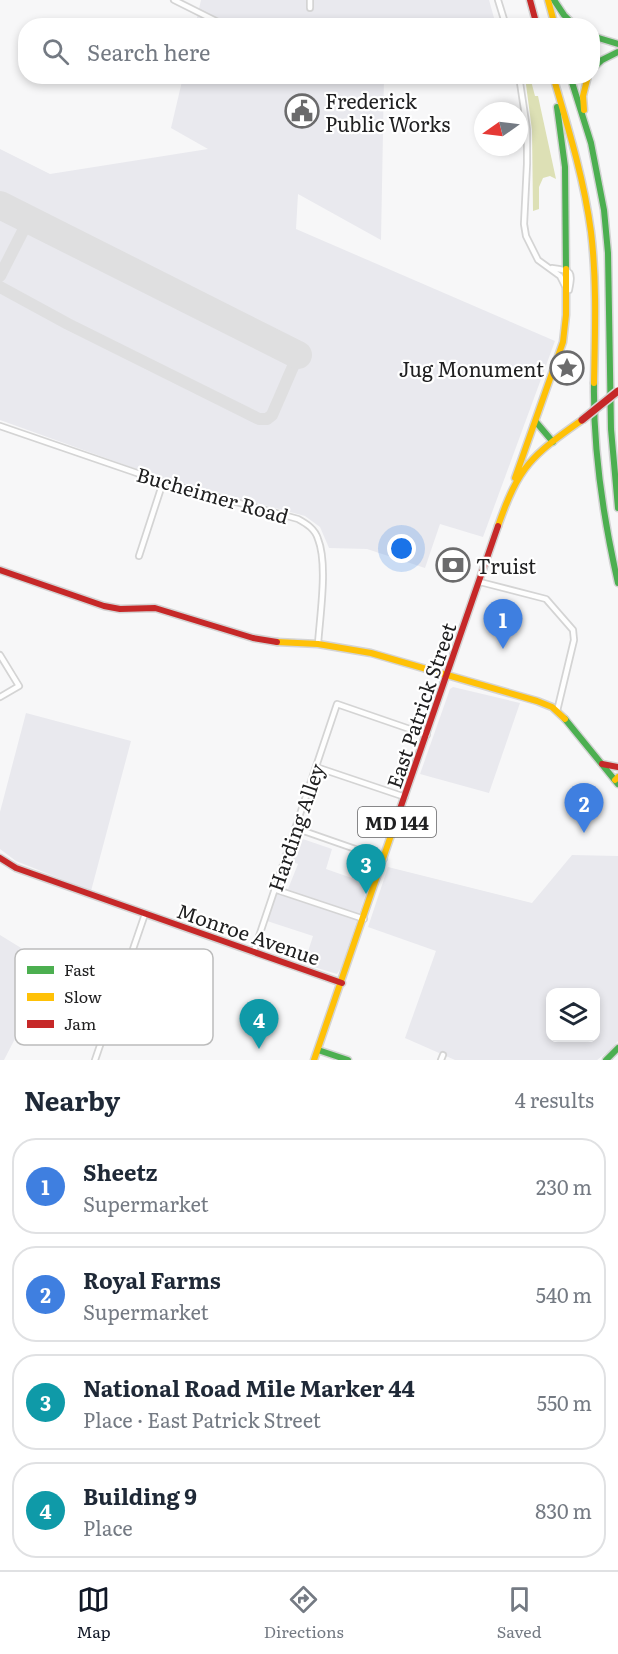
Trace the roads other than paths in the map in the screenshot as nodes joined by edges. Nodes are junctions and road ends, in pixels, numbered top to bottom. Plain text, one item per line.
1 (174, 0) edge
2 (310, 0) edge
3 (498, 0) edge
4 (530, 0) edge
5 (548, 0) edge
6 (554, 0) edge
7 (310, 8) dead end
8 (211, 18) edge
9 (504, 18) edge
10 (535, 18) edge
11 (553, 18) edge
12 (567, 18) edge
13 (600, 38) edge
14 (618, 44) edge
15 (618, 52) edge
16 (602, 60) joint
17 (618, 61) edge
18 (520, 84) edge
19 (554, 84) edge
20 (555, 84) edge
21 (573, 84) edge
22 (585, 84) edge
23 (591, 143) junction
24 (549, 268) junction
25 (566, 269) junction
26 (567, 291) junction
27 (568, 301) junction
28 (618, 391) edge
29 (536, 422) junction
30 (0, 426) edge
31 (552, 442) junction
32 (163, 482) junction
33 (508, 497) junction
34 (618, 508) edge
35 (139, 556) dead end
36 (0, 570) edge
37 (480, 582) junction
38 (618, 583) edge
39 (318, 644) junction
40 (0, 655) edge
41 (448, 676) junction
42 (0, 697) edge
43 (557, 711) junction
44 (427, 735) junction
45 (602, 764) junction
46 (316, 766) junction
47 (618, 769) edge
48 (616, 779) edge
49 (405, 796) junction
50 (295, 828) junction
51 (0, 858) edge
52 (384, 859) junction
53 (274, 889) junction
54 (145, 914) junction
55 (364, 919) junction
56 (133, 949) edge
57 (254, 951) junction
58 (342, 983) junction
59 (100, 1045) edge
60 (618, 1048) edge
61 (318, 1050) junction
62 (95, 1060) edge
63 (314, 1060) edge
64 (348, 1060) edge
65 (606, 1060) edge

1 - 8 street
2 - 7 street
3 - 9 street
4 - 10 main road
5 - 11 main road
6 - 12 main road
13 - 14 main road
15 - 16 main road
16 - 17 main road
18 - 24 street
19 - 25 main road
20 - 38 main road
21 - 23 main road
22 - 23 main road
23 - 34 main road
24 - 25 street
24 - 26 street
25 - 26 main road
25 - 27 street
26 - 27 main road
27 - 29 main road
28 - 31 main road, East Patrick Street / MD 144, bridge
29 - 31 main road
29 - 33 main road
30 - 32 street, Bucheimer Road
31 - 33 main road, East Patrick Street / MD 144
32 - 35 street
32 - 39 street, Bucheimer Road
33 - 37 main road, East Patrick Street / MD 144
36 - 39 main road
37 - 41 main road, East Patrick Street / MD 144
37 - 43 street
39 - 41 main road
40 - 42 street
41 - 43 main road
41 - 44 main road, East Patrick Street / MD 144
43 - 45 main road
44 - 46 street, Harding Alley
44 - 49 main road, East Patrick Street / MD 144
45 - 47 main road
45 - 48 main road
46 - 49 street
46 - 50 street, Harding Alley
47 - 48 main road
49 - 52 main road, East Patrick Street / MD 144
50 - 52 street
50 - 53 street, Harding Alley
51 - 54 main road, Monroe Avenue
52 - 55 main road, East Patrick Street / MD 144
53 - 55 street
53 - 57 street, Harding Alley
54 - 56 street
54 - 57 main road, Monroe Avenue
55 - 58 main road, East Patrick Street / MD 144
57 - 58 main road, Monroe Avenue
58 - 61 main road, East Patrick Street / MD 144
59 - 62 street
60 - 65 main road
61 - 63 main road, East Patrick Street / MD 144
61 - 64 main road

